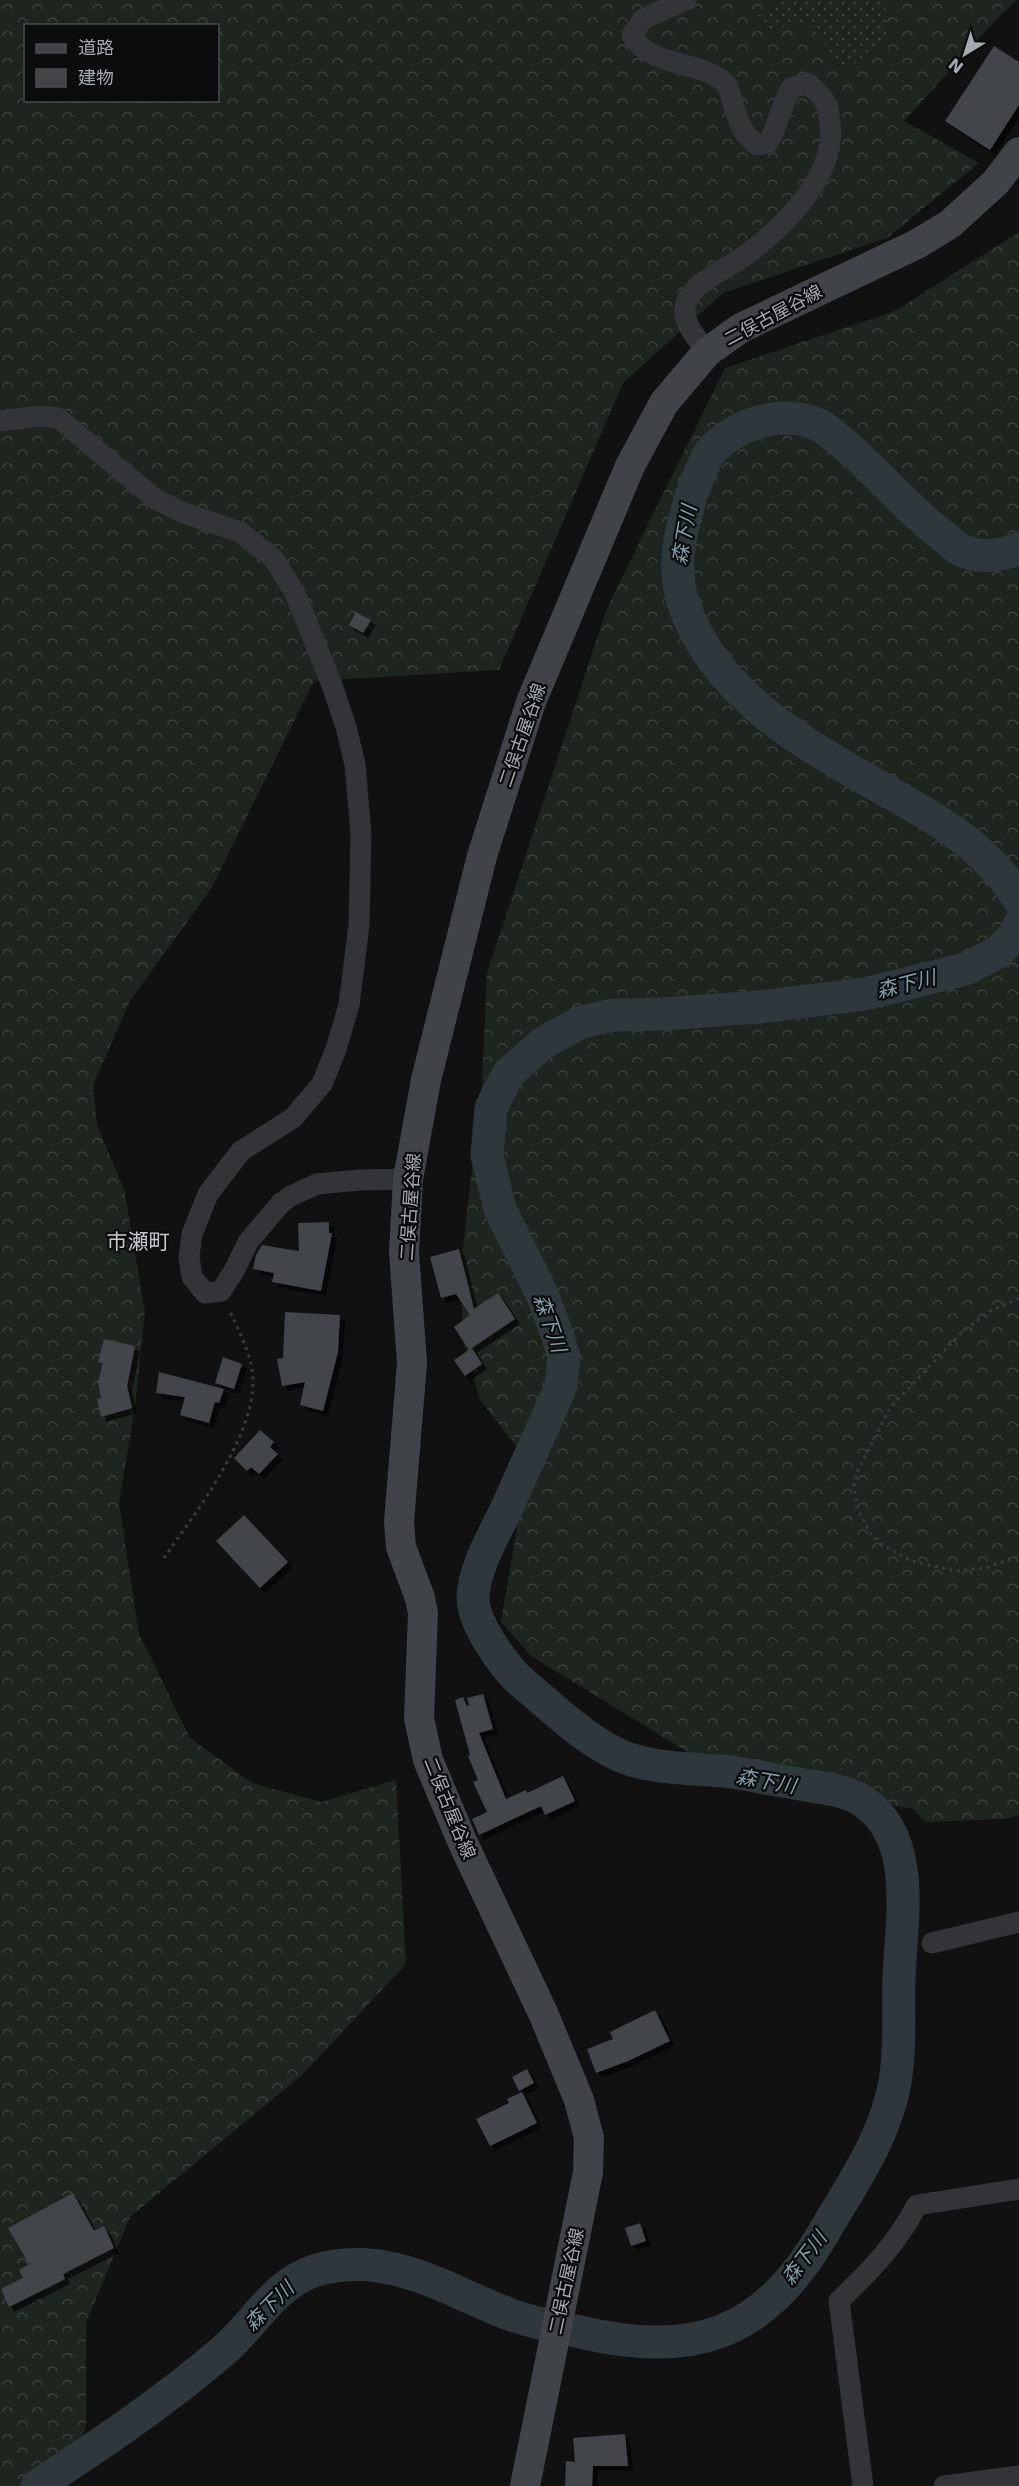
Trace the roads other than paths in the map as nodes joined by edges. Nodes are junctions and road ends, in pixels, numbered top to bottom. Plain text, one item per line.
1 (686, 0) edge
2 (1019, 152) edge
3 (707, 351) junction
4 (0, 421) edge
5 (408, 1179) junction
6 (1019, 1922) edge
7 (932, 1943) dead end
8 (1019, 2189) edge
9 (1019, 2476) edge
10 (525, 2486) edge
11 (863, 2486) edge
12 (944, 2486) edge

1 - 3 street
2 - 3 main road, 二俣古屋谷線
3 - 5 main road, 二俣古屋谷線
4 - 5 street
5 - 10 main road, 二俣古屋谷線
6 - 7 street
8 - 11 street
9 - 12 street

